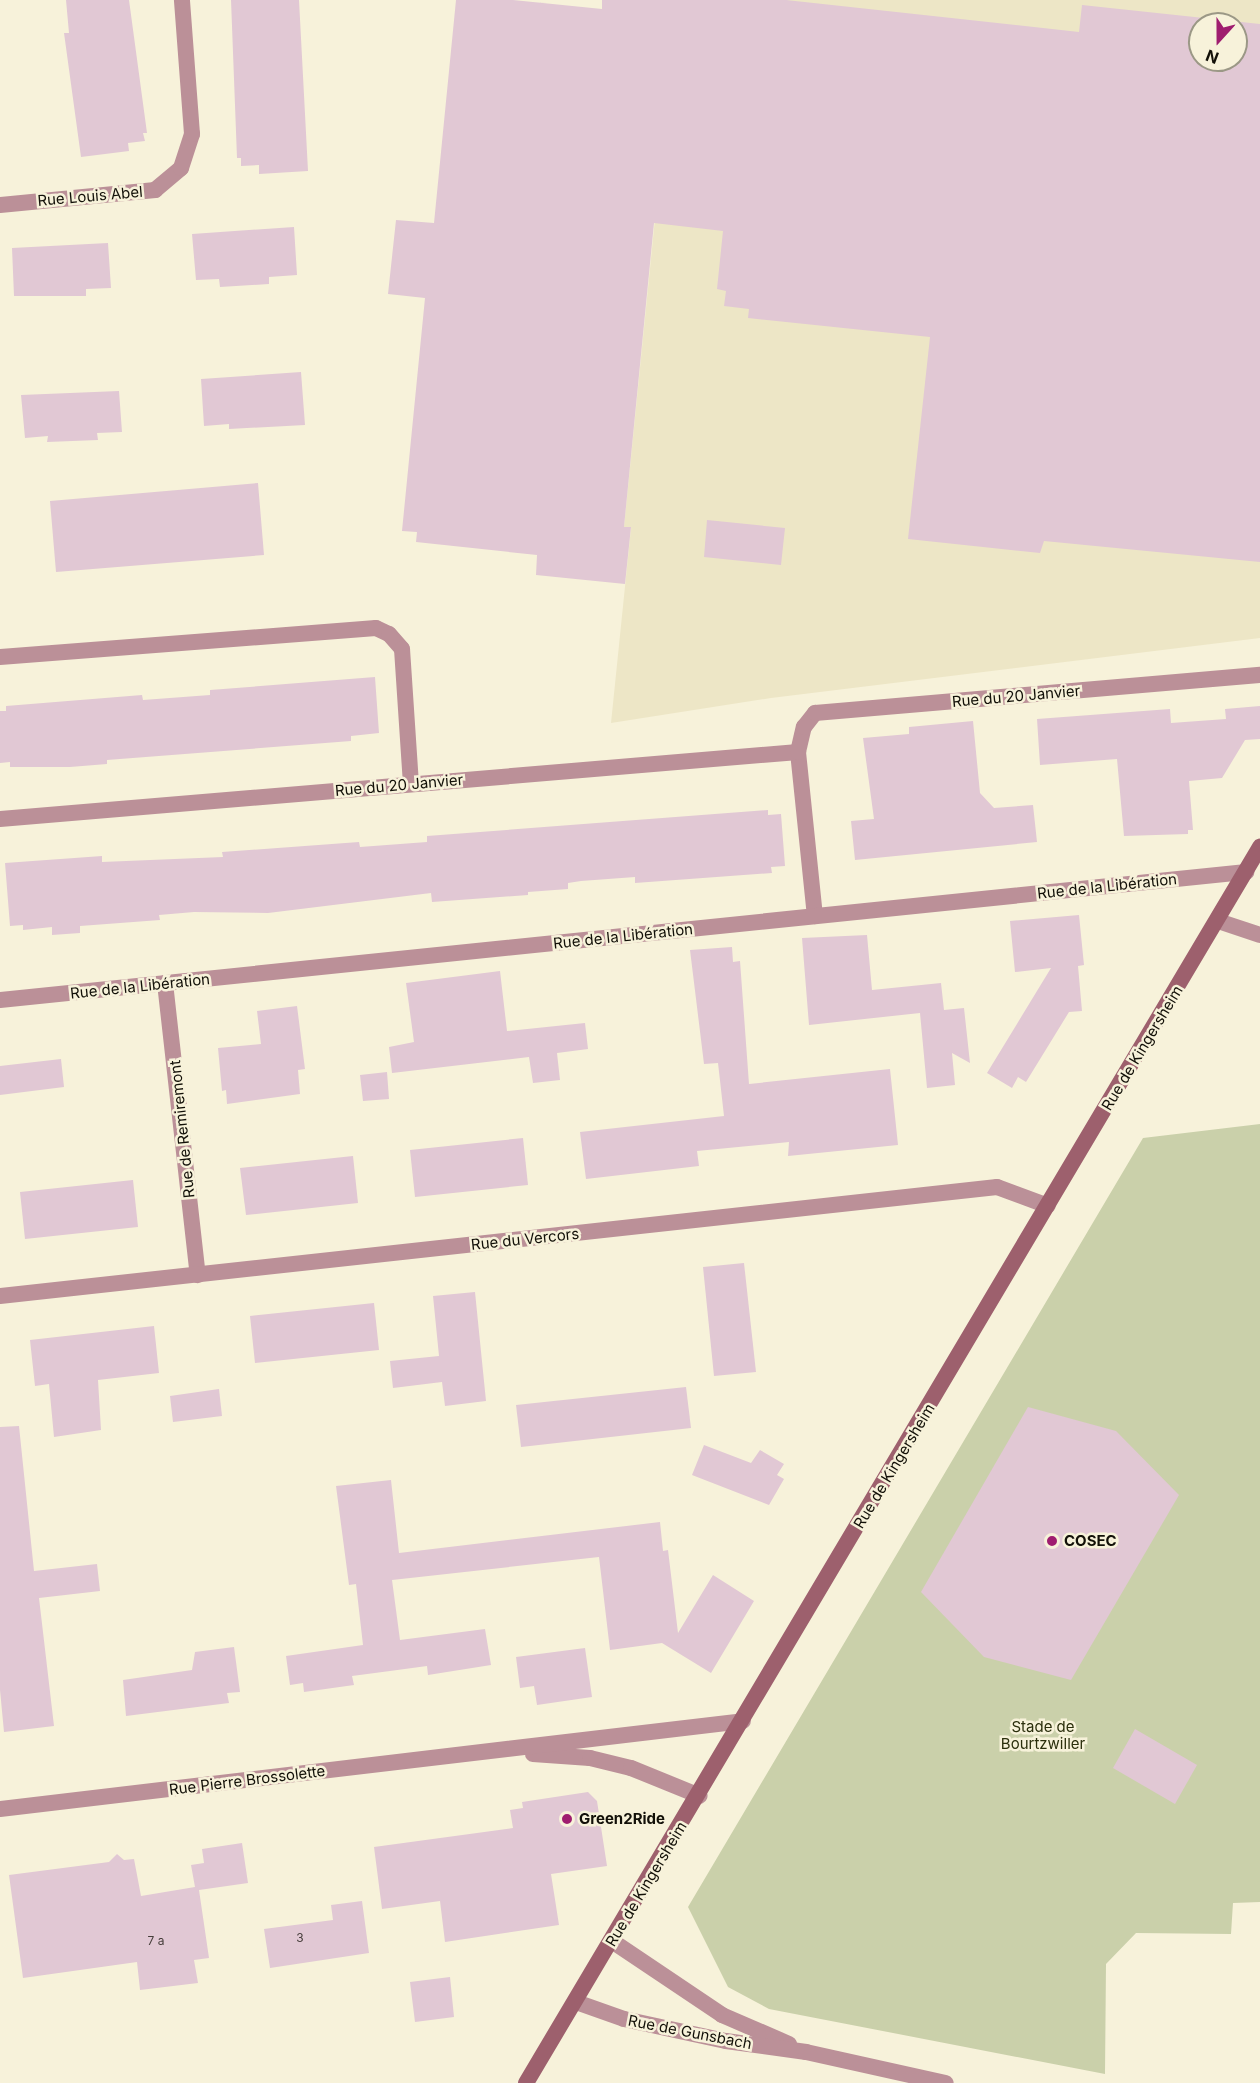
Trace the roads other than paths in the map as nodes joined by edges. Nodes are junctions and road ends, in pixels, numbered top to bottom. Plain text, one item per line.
1 (182, 0) edge
2 (0, 205) edge
3 (0, 657) edge
4 (1260, 675) edge
5 (798, 752) junction
6 (411, 783) junction
7 (0, 819) edge
8 (1260, 847) edge
9 (1246, 872) junction
10 (815, 916) junction
11 (1218, 921) junction
12 (1260, 935) edge
13 (165, 983) junction
14 (0, 1000) edge
15 (1048, 1206) junction
16 (198, 1275) junction
17 (0, 1296) edge
18 (743, 1721) junction
19 (494, 1751) junction
20 (700, 1796) junction
21 (0, 1809) edge
22 (612, 1941) junction
23 (576, 2002) junction
24 (806, 2052) junction
25 (526, 2083) edge
26 (946, 2083) edge

1 - 2 street, Rue Louis Abel
3 - 6 street
4 - 5 street, Rue du 20 Janvier
5 - 6 street, Rue du 20 Janvier
5 - 10 street, Rue du 20 Janvier
6 - 7 street, Rue du 20 Janvier
8 - 9 main road, Rue de Kingersheim
9 - 10 street, Rue de la Libération
9 - 11 main road, Rue de Kingersheim
10 - 13 street, Rue de la Libération
11 - 12 street
11 - 15 main road, Rue de Kingersheim
13 - 14 street, Rue de la Libération
13 - 16 street, Rue de Remiremont
15 - 16 street, Rue du Vercors
15 - 18 main road, Rue de Kingersheim
16 - 17 street, Rue du Vercors
18 - 19 street, Rue Pierre Brossolette
18 - 20 main road, Rue de Kingersheim
19 - 20 street, Rue Pierre Brossolette
19 - 21 street, Rue Pierre Brossolette
20 - 22 main road, Rue de Kingersheim
22 - 23 main road, Rue de Kingersheim
22 - 24 street, Rue de Gunsbach
23 - 24 street, Rue de Gunsbach
23 - 25 main road, Rue de Kingersheim
24 - 26 street, Rue de Gunsbach

